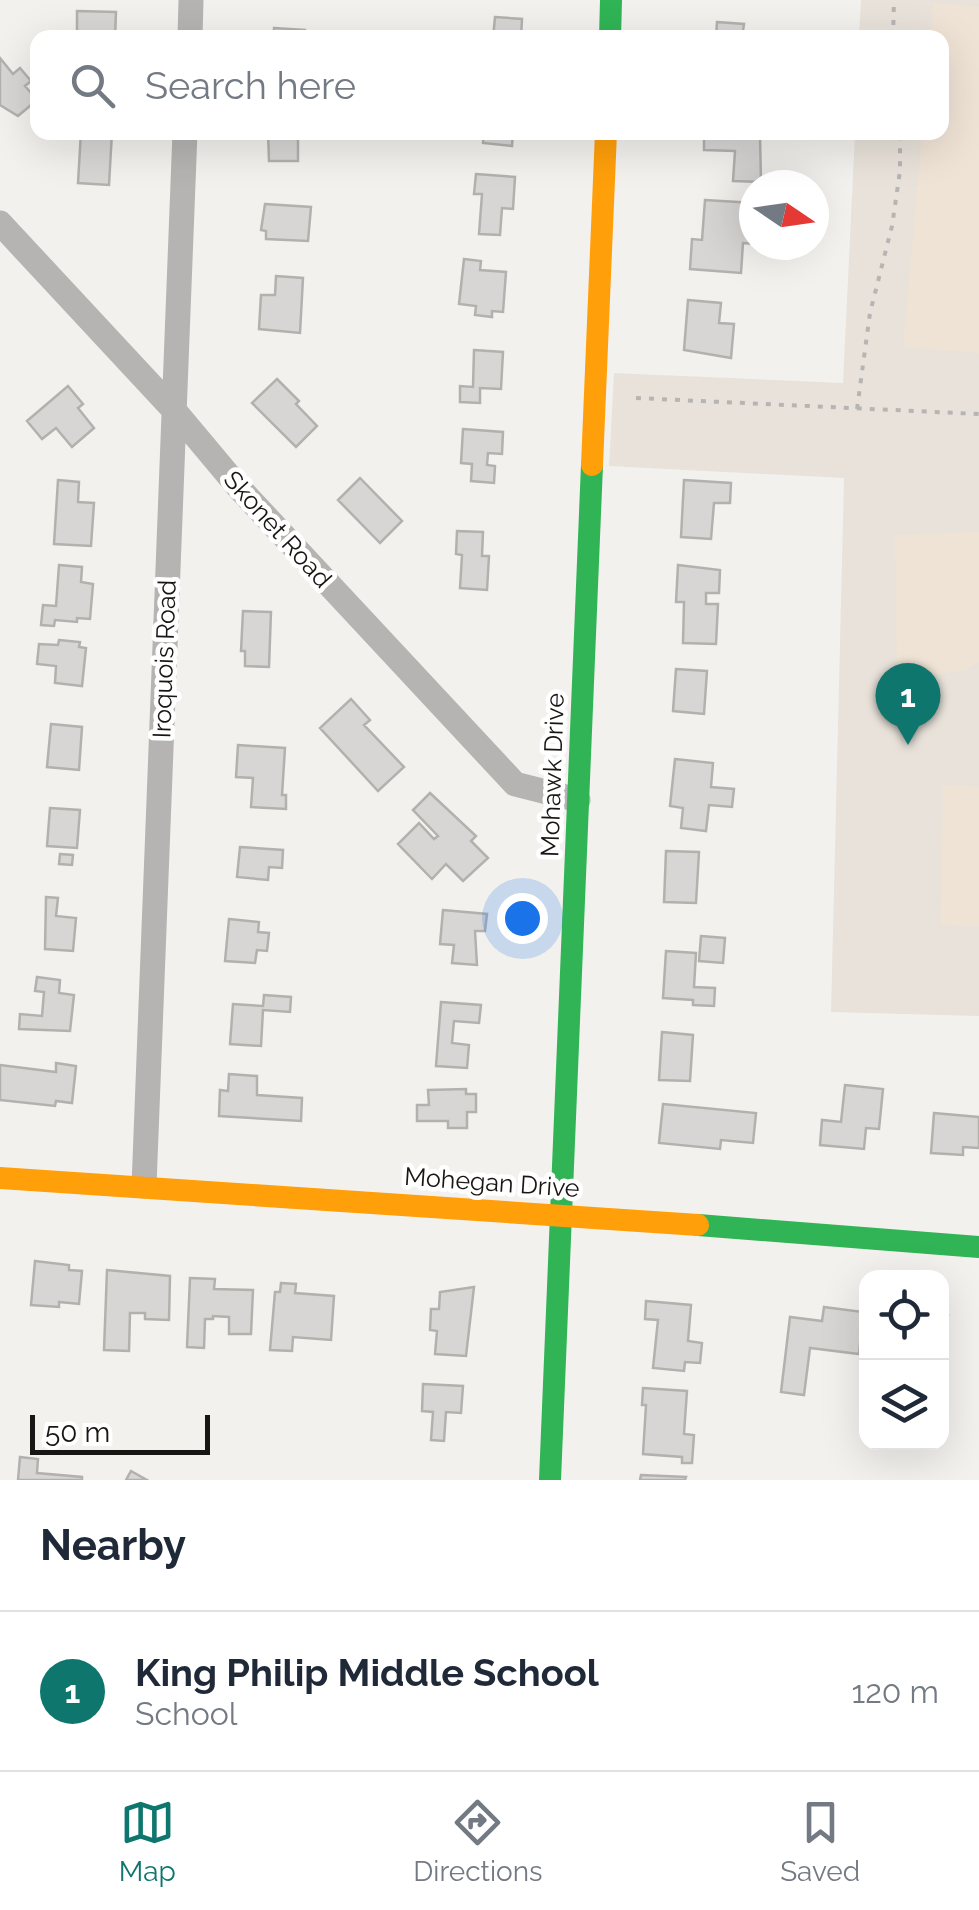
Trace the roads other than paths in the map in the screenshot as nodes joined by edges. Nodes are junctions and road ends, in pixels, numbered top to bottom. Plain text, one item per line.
1 (191, 0) edge
2 (611, 0) edge
3 (190, 30) edge
4 (610, 30) edge
5 (185, 140) edge
6 (606, 140) edge
7 (0, 224) edge
8 (173, 409) junction
9 (578, 800) junction
10 (0, 1178) edge
11 (144, 1186) junction
12 (562, 1214) junction
13 (979, 1247) edge
14 (550, 1480) edge

1 - 3 street
2 - 4 street
5 - 8 street, Iroquois Road
6 - 9 street, Mohawk Drive
7 - 8 street, Skonet Road
8 - 9 street, Skonet Road
8 - 11 street, Iroquois Road
9 - 12 street, Mohawk Drive
10 - 11 street, Mohegan Drive
11 - 12 street, Mohegan Drive
12 - 13 street, Mohegan Drive
12 - 14 street, Mohawk Drive

